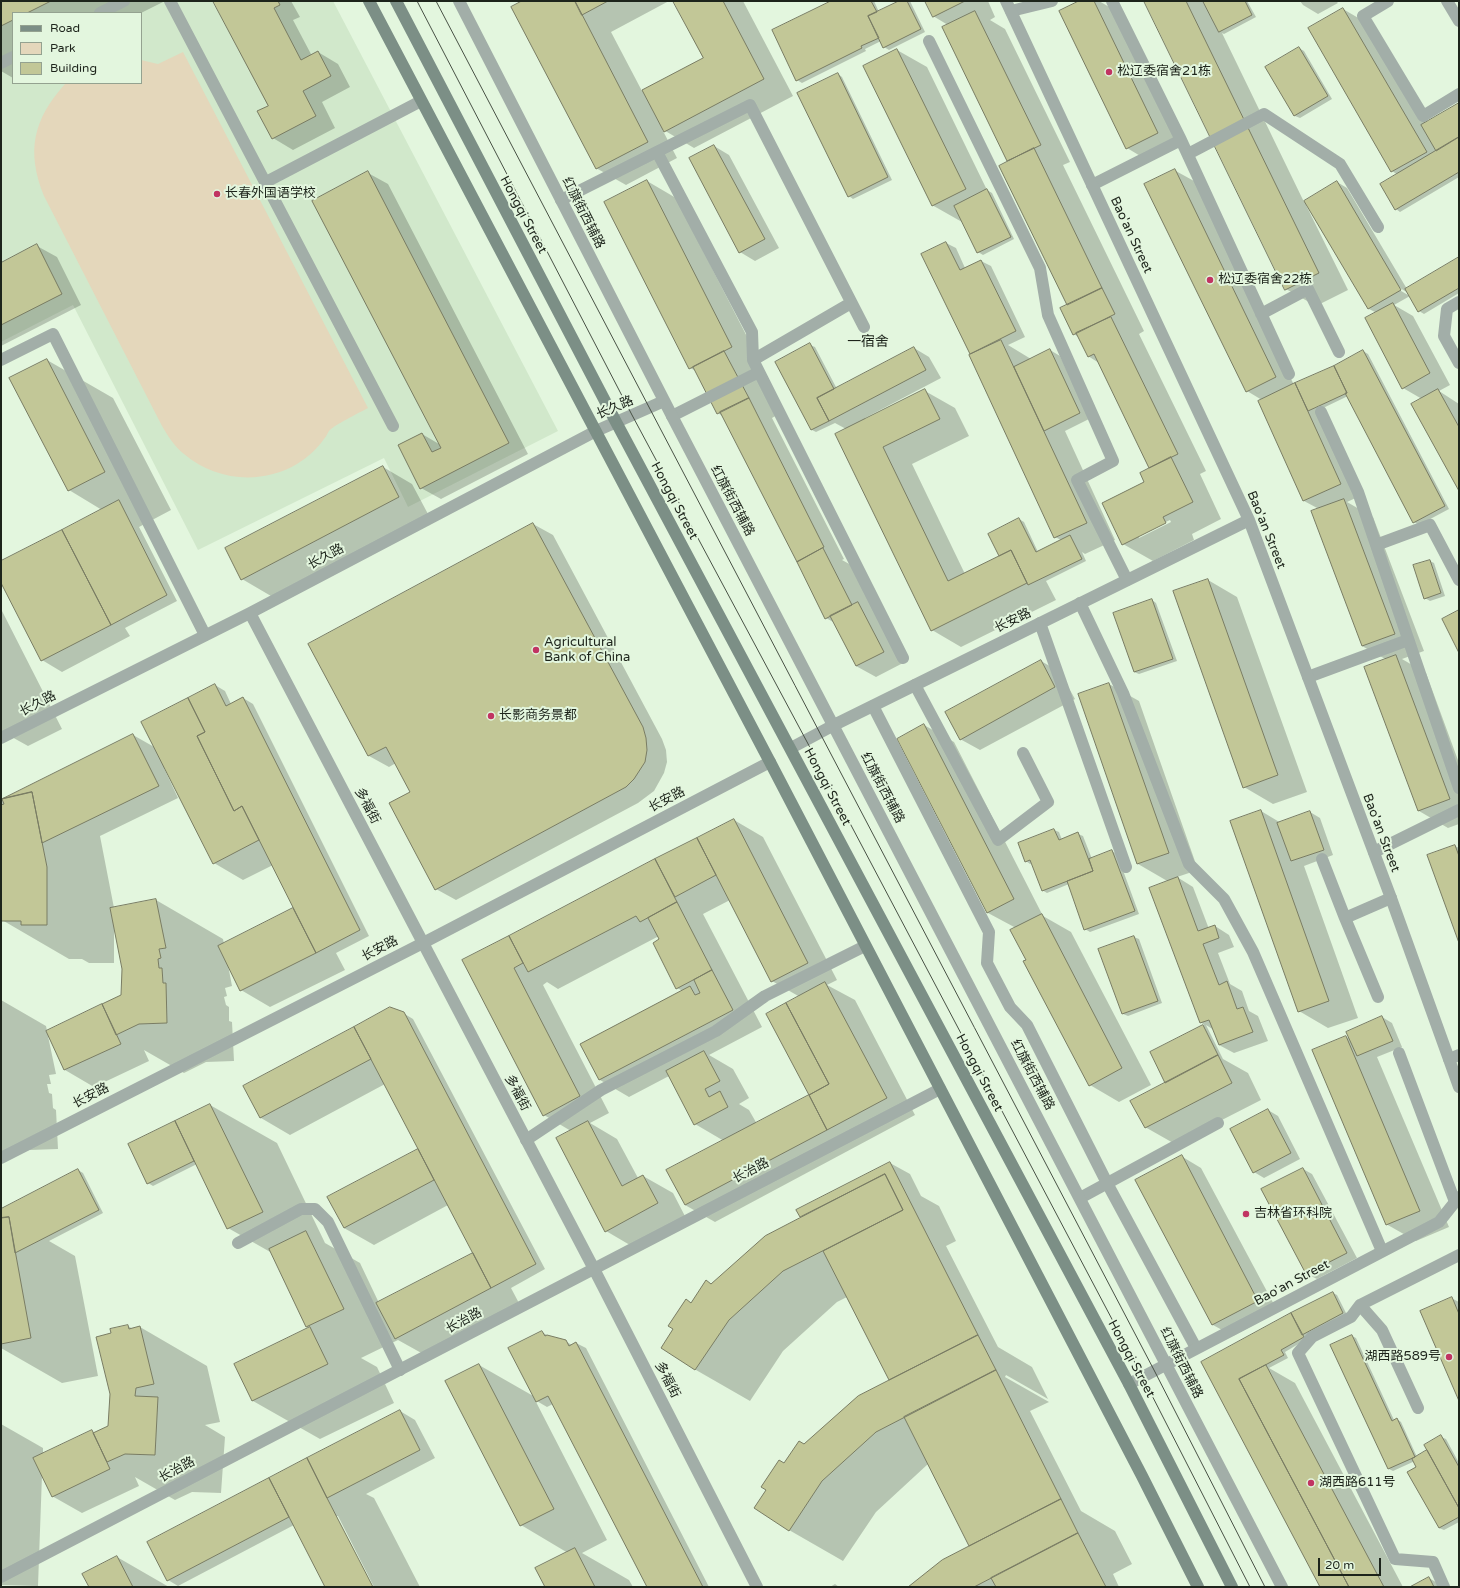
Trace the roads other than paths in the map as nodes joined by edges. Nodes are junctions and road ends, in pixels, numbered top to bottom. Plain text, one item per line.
1 (124, 1) edge
2 (170, 1) edge
3 (369, 1) edge
4 (396, 1) edge
5 (459, 1) edge
6 (1052, 1) edge
7 (1112, 1) edge
8 (1388, 1) edge
9 (1447, 1) edge
10 (1009, 6) edge
11 (102, 12) edge
12 (1459, 21) edge
13 (929, 41) dead end
14 (12, 58) edge
15 (1, 63) edge
16 (1459, 94) edge
17 (421, 101) junction
18 (1181, 140) junction
19 (656, 152) junction
20 (1188, 154) junction
21 (266, 182) junction
22 (1092, 184) junction
23 (561, 200) junction
24 (1378, 227) dead end
25 (1459, 302) edge
26 (852, 303) junction
27 (1262, 314) junction
28 (864, 327) dead end
29 (1339, 352) dead end
30 (1, 360) edge
31 (752, 360) junction
32 (1459, 363) edge
33 (759, 372) junction
34 (1289, 374) dead end
35 (664, 401) junction
36 (1321, 412) dead end
37 (672, 416) junction
38 (616, 422) junction
39 (393, 426) dead end
40 (596, 431) junction
41 (1249, 520) junction
42 (1376, 545) junction
43 (1127, 580) junction
44 (1459, 580) edge
45 (1080, 603) junction
46 (250, 612) junction
47 (1040, 623) junction
48 (205, 635) junction
49 (1408, 640) junction
50 (903, 658) dead end
51 (1308, 678) junction
52 (915, 685) junction
53 (872, 706) junction
54 (834, 726) junction
55 (1, 738) edge
56 (791, 748) junction
57 (1023, 753) dead end
58 (770, 762) junction
59 (1459, 788) edge
60 (1459, 810) edge
61 (1374, 852) junction
62 (1322, 859) dead end
63 (1126, 867) dead end
64 (1391, 898) junction
65 (1345, 918) junction
66 (423, 943) junction
67 (865, 946) junction
68 (1378, 997) dead end
69 (1399, 1054) dead end
70 (1454, 1057) edge
71 (1459, 1087) edge
72 (940, 1089) junction
73 (1218, 1123) dead end
74 (526, 1140) junction
75 (1, 1158) edge
76 (1107, 1183) junction
77 (1080, 1198) junction
78 (1457, 1199) edge
79 (238, 1243) dead end
80 (1382, 1251) junction
81 (1458, 1257) edge
82 (594, 1269) junction
83 (1360, 1305) junction
84 (1196, 1348) junction
85 (1166, 1364) junction
86 (400, 1370) junction
87 (1129, 1384) junction
88 (1418, 1408) dead end
89 (1, 1577) edge
90 (757, 1587) edge
91 (1198, 1587) edge
92 (1232, 1587) edge
93 (1282, 1587) edge
94 (1444, 1587) edge

1 - 11 street
2 - 21 street
3 - 17 main road
4 - 38 main road, Hongqi Street
5 - 23 street, 红旗街西辅路
6 - 10 street
7 - 18 street
8 - 16 street
9 - 12 street
10 - 22 street, Bao'an Street
13 - 43 street
14 - 15 street
17 - 21 street
17 - 40 main road
18 - 20 street
18 - 22 street
19 - 23 street
19 - 26 street
19 - 31 street
20 - 24 street
20 - 27 street
21 - 39 street
22 - 41 street, Bao'an Street
23 - 35 street, 红旗街西辅路
25 - 32 street
26 - 28 street
26 - 31 street
27 - 29 street
27 - 34 street
30 - 48 street
31 - 33 street
33 - 37 street
33 - 50 street
35 - 37 street, 红旗街西辅路
35 - 38 street, 长久路
36 - 42 street
37 - 54 street, 红旗街西辅路
38 - 40 street, 长久路
38 - 56 main road, Hongqi Street
40 - 46 street, 长久路
40 - 58 main road
41 - 43 street, 长安路
41 - 51 street, Bao'an Street
42 - 44 street
42 - 49 street
43 - 45 street, 长安路
45 - 47 street, 长安路
45 - 80 street
46 - 48 street, 长久路
46 - 66 street, 多福街
47 - 52 street, 长安路
47 - 63 street
48 - 55 street, 长久路
49 - 51 street
49 - 59 street
51 - 61 street, Bao'an Street
52 - 53 street, 长安路
52 - 57 street
53 - 54 street, 长安路
53 - 76 street
54 - 56 street, 长安路
54 - 77 street, 红旗街西辅路
56 - 87 main road, Hongqi Street
58 - 66 street, 长安路
58 - 67 main road
60 - 61 street
61 - 64 street, Bao'an Street
62 - 65 street
64 - 65 street
64 - 70 street, Bao'an Street
65 - 68 street
66 - 74 street, 多福街
66 - 75 street, 长安路
67 - 72 main road
67 - 74 street
69 - 78 street
70 - 71 street, Bao'an Street
72 - 82 street, 长治路
72 - 91 main road
73 - 76 street
74 - 82 street, 多福街
76 - 77 street
76 - 84 street
77 - 85 street, 红旗街西辅路
78 - 80 street, Bao'an Street
79 - 86 street
80 - 84 street, Bao'an Street
81 - 83 street
82 - 86 street, 长治路
82 - 90 street, 多福街
83 - 88 street
83 - 94 street
84 - 85 street, Bao'an Street
85 - 87 street, Bao'an Street
85 - 93 street, 红旗街西辅路
86 - 89 street, 长治路
87 - 92 main road, Hongqi Street

